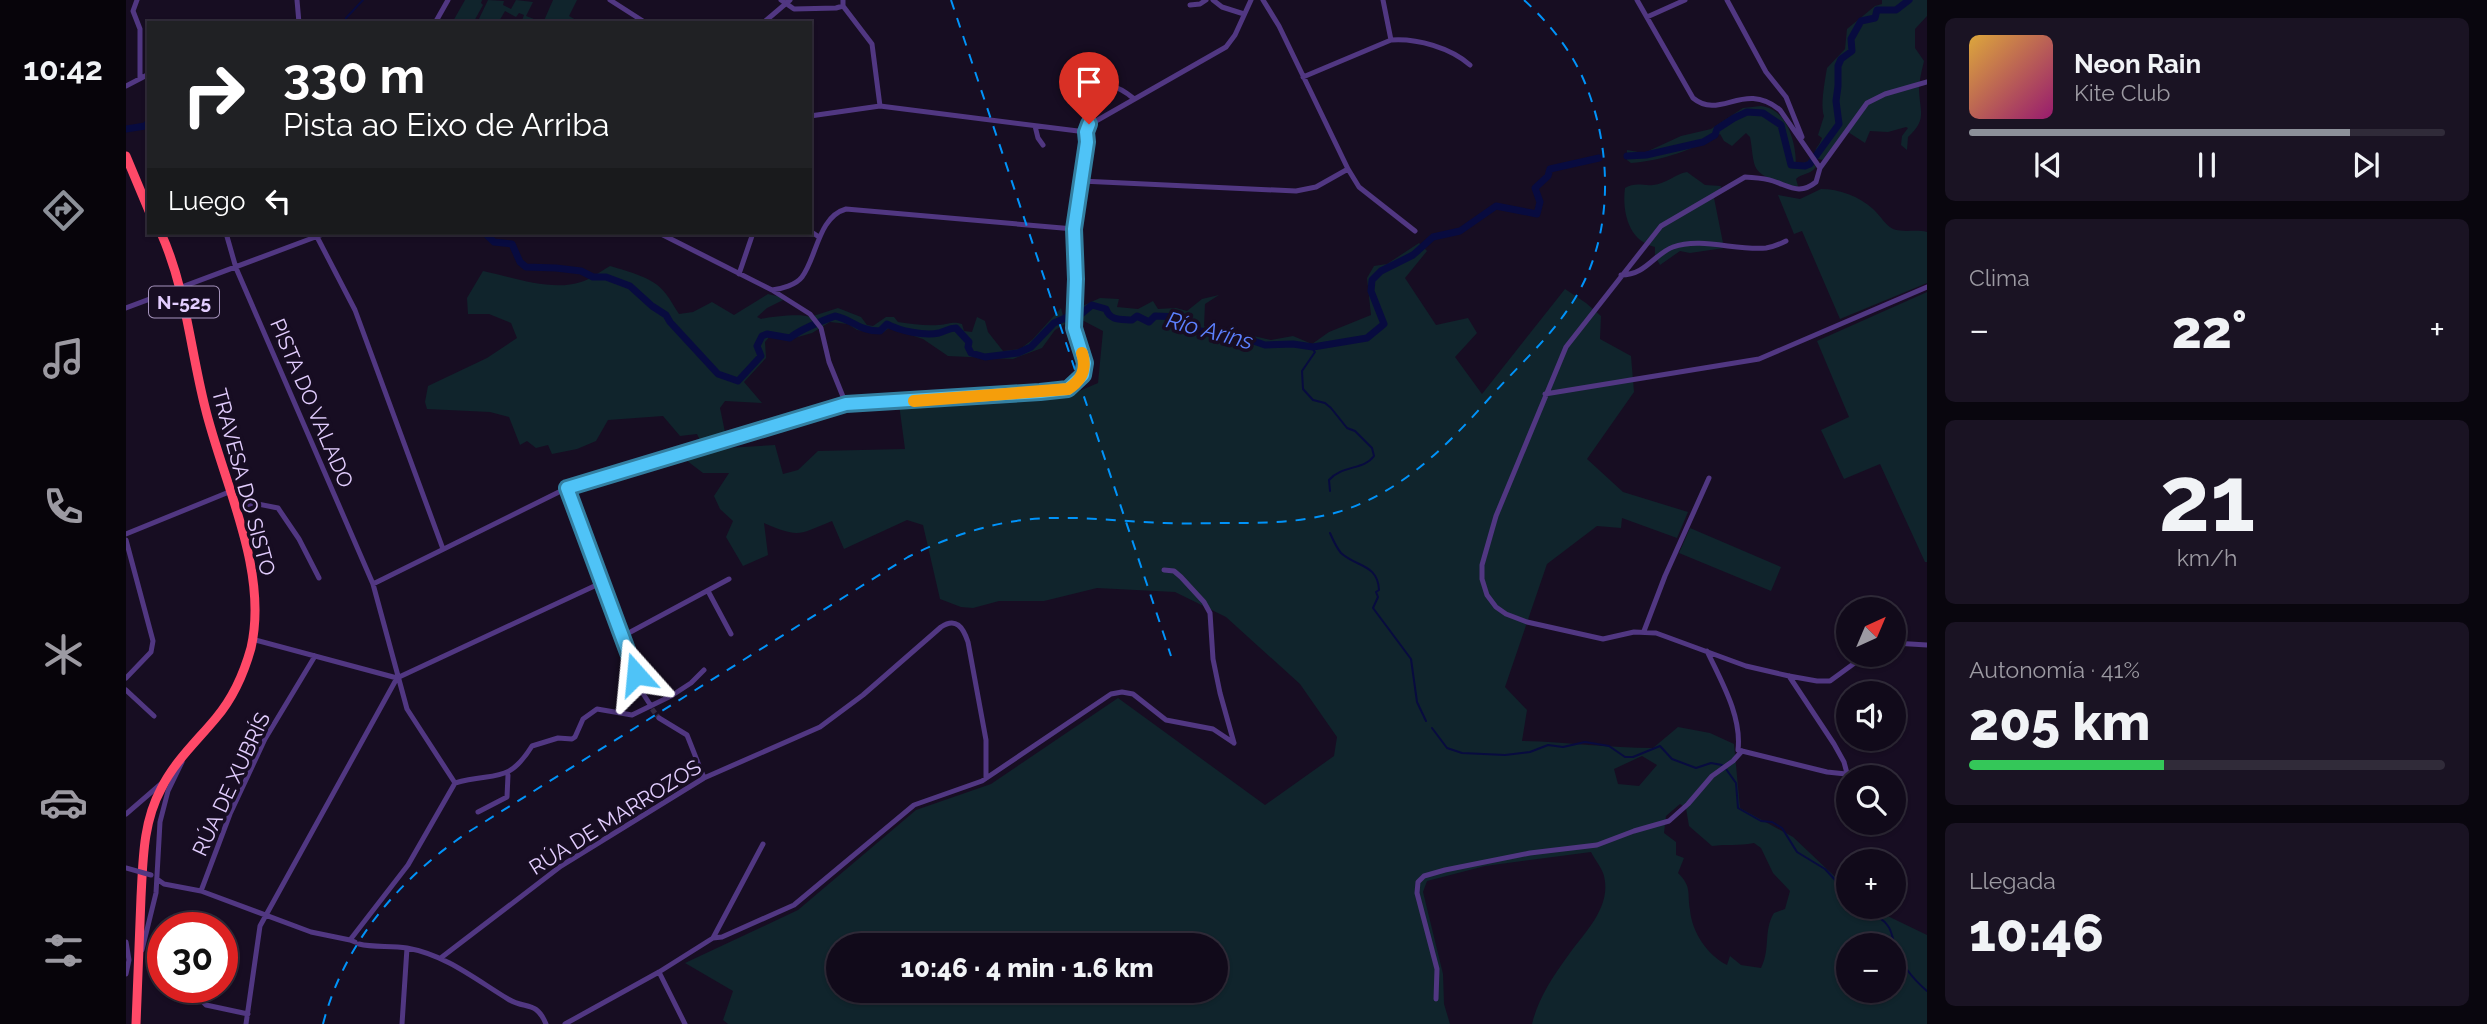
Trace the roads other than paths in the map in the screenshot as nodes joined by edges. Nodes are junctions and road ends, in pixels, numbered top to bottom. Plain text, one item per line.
1 (137, 0) edge
2 (297, 0) edge
3 (448, 0) edge
4 (611, 0) edge
5 (1206, 0) edge
6 (1213, 0) edge
7 (1251, 0) edge
8 (1263, 0) edge
9 (1383, 0) edge
10 (1637, 0) edge
11 (1685, 0) edge
12 (1727, 0) edge
13 (786, 1) edge
14 (843, 3) edge
15 (1190, 5) dead end
16 (1244, 14) junction
17 (1647, 17) junction
18 (437, 20) edge
19 (299, 21) edge
20 (643, 21) edge
21 (765, 21) edge
22 (1391, 40) junction
23 (1469, 65) dead end
24 (1082, 66) dead end
25 (147, 75) edge
26 (1303, 77) junction
27 (141, 78) junction
28 (1927, 82) edge
29 (126, 86) edge
30 (1079, 86) junction
31 (1133, 98) junction
32 (880, 106) junction
33 (812, 116) edge
34 (1089, 124) junction
35 (1035, 126) junction
36 (1086, 132) junction
37 (1804, 144) junction
38 (1044, 145) dead end
39 (126, 150) edge
40 (126, 156) edge
41 (1818, 165) junction
42 (1348, 169) junction
43 (1081, 181) junction
44 (147, 200) edge
45 (147, 206) edge
46 (1074, 229) junction
47 (1415, 231) dead end
48 (812, 232) edge
49 (160, 235) edge
50 (227, 235) edge
51 (314, 235) edge
52 (317, 235) edge
53 (666, 235) edge
54 (752, 235) edge
55 (819, 237) junction
56 (1786, 241) dead end
57 (236, 268) junction
58 (739, 274) junction
59 (1621, 275) junction
60 (1927, 287) edge
61 (179, 289) junction
62 (772, 290) junction
63 (126, 308) edge
64 (1545, 394) junction
65 (846, 404) junction
66 (1709, 478) dead end
67 (567, 488) junction
68 (229, 492) junction
69 (235, 509) junction
70 (126, 534) edge
71 (126, 540) edge
72 (443, 549) junction
73 (1164, 570) dead end
74 (319, 578) dead end
75 (729, 579) dead end
76 (603, 582) junction
77 (373, 584) junction
78 (708, 591) junction
79 (1644, 631) junction
80 (731, 634) dead end
81 (623, 636) junction
82 (253, 639) junction
83 (1906, 644) edge
84 (1927, 645) edge
85 (1707, 651) junction
86 (314, 656) junction
87 (1849, 667) edge
88 (704, 670) dead end
89 (1788, 676) junction
90 (126, 678) edge
91 (397, 678) junction
92 (126, 690) edge
93 (651, 707) junction
94 (154, 716) dead end
95 (659, 718) tunnel mouth
96 (1742, 751) junction
97 (184, 756) junction
98 (1845, 765) edge
99 (1836, 773) edge
100 (508, 775) junction
101 (704, 778) junction
102 (986, 778) junction
103 (164, 782) junction
104 (455, 783) junction
105 (478, 812) dead end
106 (126, 814) edge
107 (763, 844) dead end
108 (126, 868) edge
109 (154, 877) junction
110 (169, 885) junction
111 (201, 891) junction
112 (156, 893) junction
113 (265, 915) junction
114 (713, 938) junction
115 (126, 942) edge
116 (354, 942) junction
117 (407, 948) junction
118 (442, 957) junction
119 (138, 970) junction
120 (659, 972) junction
121 (126, 974) edge
122 (1436, 999) dead end
123 (204, 1003) edge
124 (248, 1014) junction
125 (134, 1024) edge
126 (246, 1024) edge
127 (402, 1024) edge
128 (546, 1024) edge
129 (565, 1024) edge
130 (685, 1024) edge

1 - 27 street
2 - 19 street
3 - 18 street
4 - 20 street
5 - 15 street
6 - 16 street
7 - 16 street
8 - 26 street
9 - 22 street
10 - 17 street
11 - 17 street
12 - 37 street
13 - 14 street
13 - 21 street
14 - 32 street
16 - 31 street
17 - 37 street
22 - 23 street
22 - 26 street
24 - 30 street
25 - 27 street
26 - 42 street
27 - 29 street
28 - 41 street
30 - 31 street
30 - 34 street
31 - 34 street
32 - 33 street
32 - 35 street
34 - 36 street
35 - 36 street
35 - 38 street
36 - 43 street
37 - 41 street
39 - 44 highway
40 - 45 highway
41 - 59 street
42 - 43 street
42 - 47 street
43 - 46 street
46 - 55 street
46 - 65 street
48 - 55 street
49 - 61 highway, TRAVESA DO SISTO / N-525
50 - 57 street, PISTA DO VALADO
51 - 57 street
52 - 72 street
53 - 58 street
54 - 58 street
55 - 62 street
56 - 59 street
57 - 61 street
57 - 77 street, PISTA DO VALADO
58 - 62 street
59 - 64 street
60 - 64 street
61 - 63 street
61 - 68 highway, TRAVESA DO SISTO / N-525
62 - 65 street
64 - 79 street
65 - 67 street
66 - 79 street
67 - 72 street
67 - 76 street
68 - 69 highway, TRAVESA DO SISTO / N-525
68 - 70 street
69 - 74 street
69 - 82 highway, TRAVESA DO SISTO / N-525
71 - 90 street
72 - 77 street
73 - 102 street
75 - 78 street
76 - 81 street
76 - 91 street
77 - 91 street, PISTA DO VALADO
78 - 80 street
78 - 81 street
79 - 85 street
81 - 93 street
82 - 86 street
82 - 97 highway, TRAVESA DO SISTO / N-525
83 - 84 street
85 - 89 street
85 - 96 street
86 - 91 street
86 - 111 street, RÚA DE XUBRÍS
87 - 89 street
88 - 93 street
89 - 98 street
91 - 104 street, PISTA DO VALADO
91 - 113 street
92 - 94 street
93 - 100 street
95 - 101 street
96 - 99 street
96 - 122 street
97 - 103 highway, TRAVESA DO SISTO / N-525
97 - 109 street
100 - 104 street
100 - 105 street
101 - 102 street, RÚA DE MARROZOS
101 - 118 street, RÚA DE MARROZOS
102 - 114 street
103 - 106 street, TRAVESA DO SISTO
103 - 119 highway, TRAVESA DO SISTO / N-525
104 - 116 street
107 - 114 street
108 - 109 street, bridge
109 - 110 street
109 - 112 street
110 - 111 street
110 - 112 street
111 - 113 street
112 - 119 street
113 - 116 street
113 - 124 street
114 - 120 street
115 - 119 street, TRAVESA DO SISTO
115 - 121 street, TRAVESA DO SISTO
116 - 117 street
117 - 118 street
117 - 127 street
118 - 128 street
119 - 125 highway, TRAVESA DO SISTO / N-525
120 - 129 street
120 - 130 street
123 - 124 street
124 - 126 street

